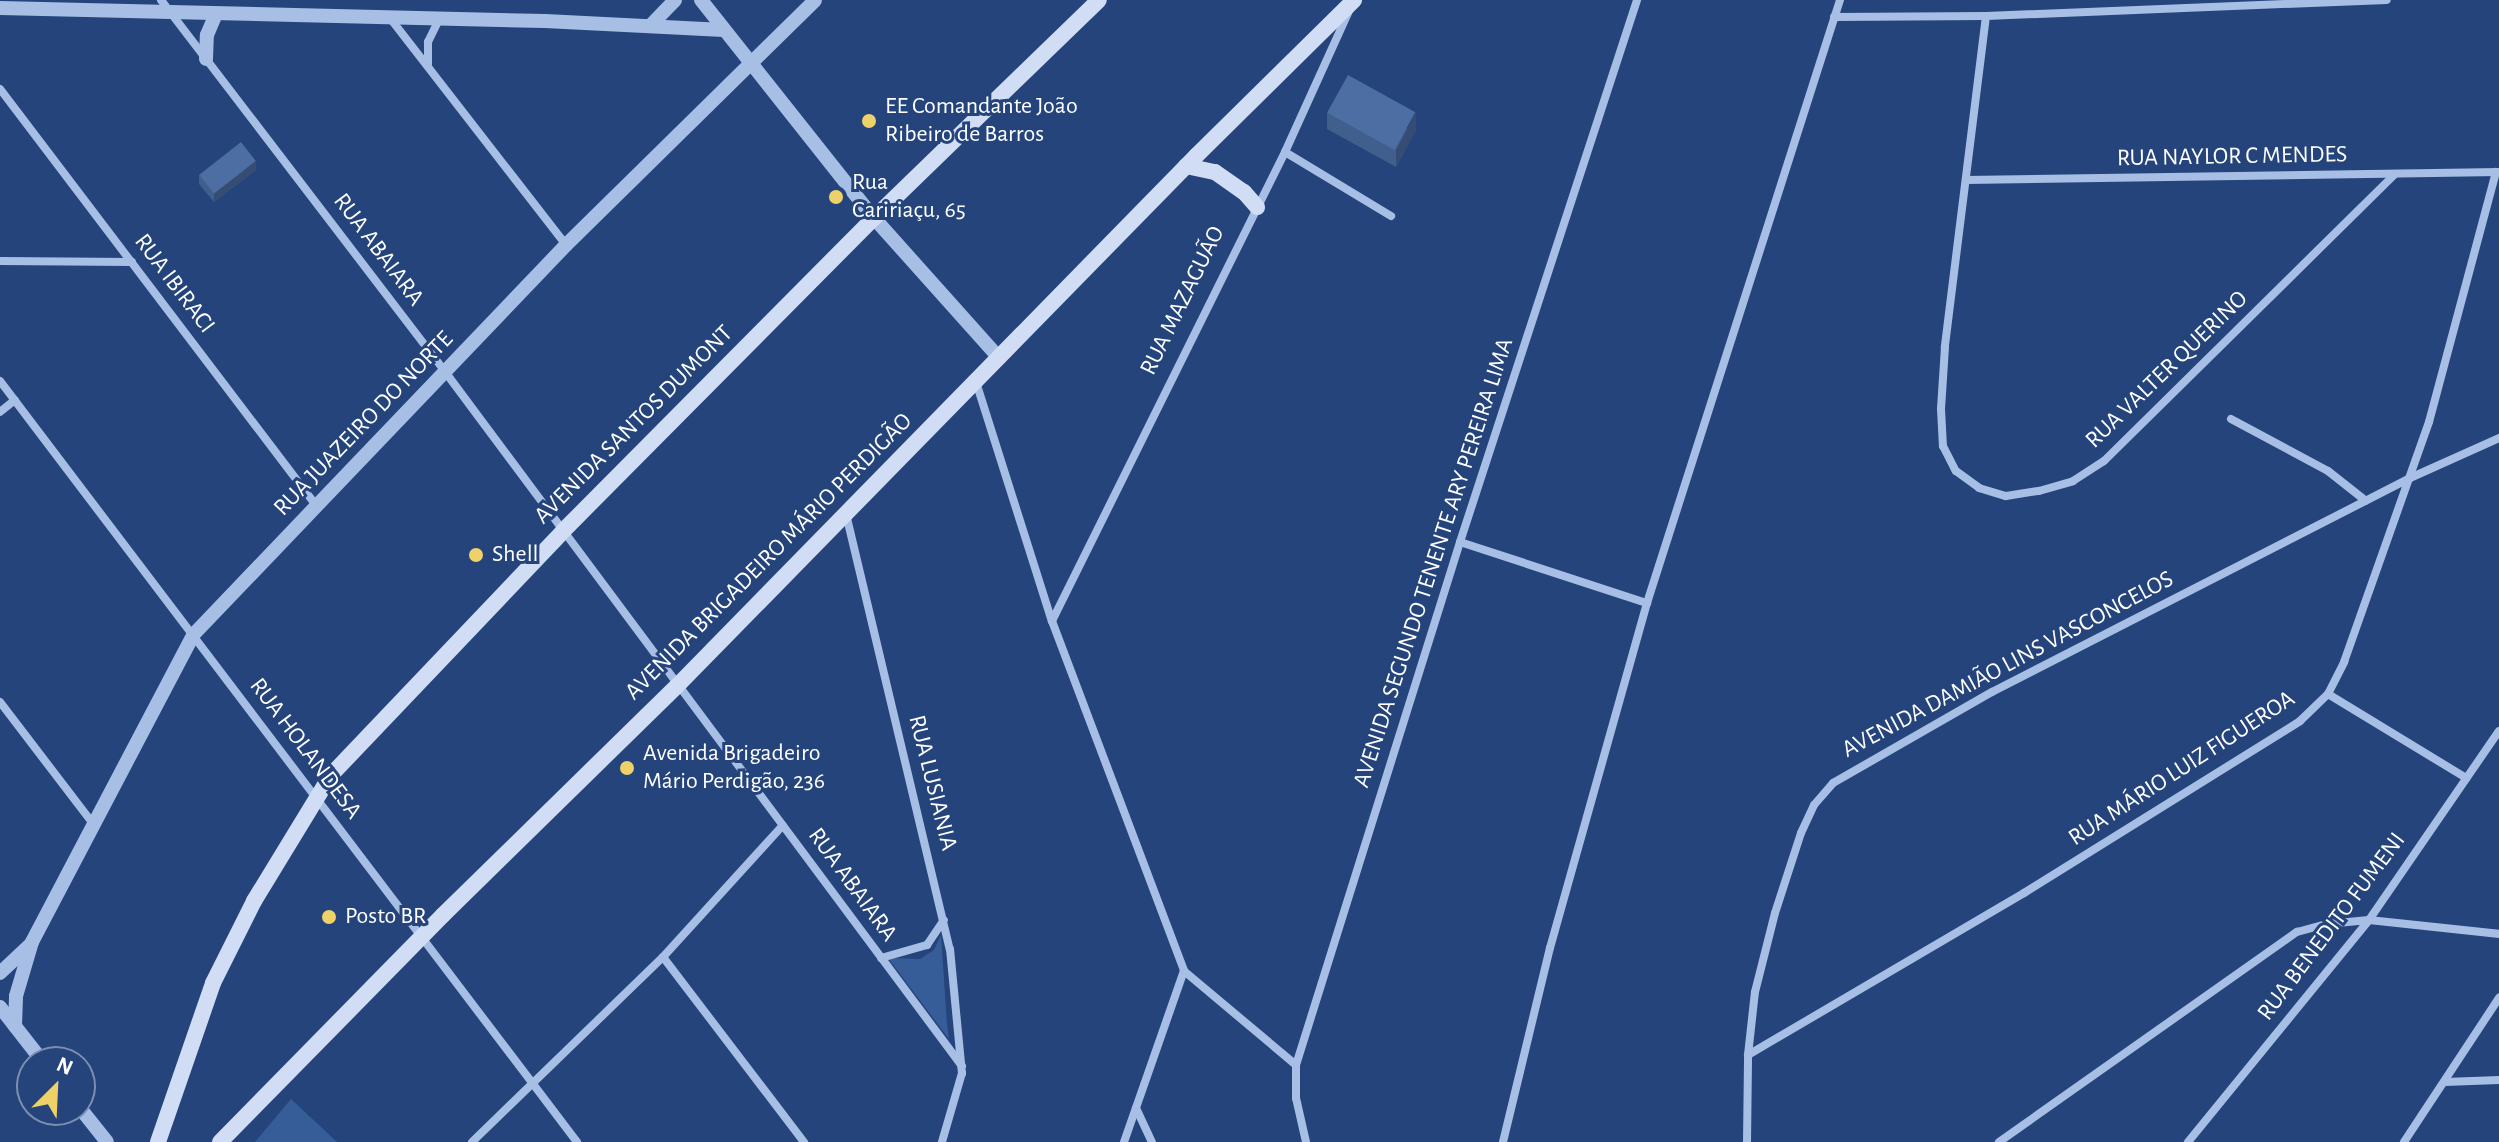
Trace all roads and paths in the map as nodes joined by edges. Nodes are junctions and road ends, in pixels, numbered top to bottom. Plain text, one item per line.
1 (161, 0) edge
2 (675, 0) edge
3 (701, 0) edge
4 (815, 0) edge
5 (1099, 0) edge
6 (1637, 0) edge
7 (1840, 0) edge
8 (2387, 0) edge
9 (1352, 3) edge
10 (0, 8) edge
11 (171, 13) junction
12 (216, 14) junction
13 (1986, 16) junction
14 (1834, 17) junction
15 (390, 18) junction
16 (439, 19) junction
17 (650, 26) junction
18 (724, 30) junction
19 (206, 59) junction
20 (751, 62) junction
21 (429, 69) junction
22 (0, 89) edge
23 (1285, 152) junction
24 (1186, 166) junction
25 (2498, 172) edge
26 (2394, 175) junction
27 (1966, 180) junction
28 (1257, 207) junction
29 (1391, 216) dead end
30 (874, 218) junction
31 (566, 245) junction
32 (0, 261) edge
33 (132, 262) junction
34 (999, 358) junction
35 (446, 373) junction
36 (0, 381) edge
37 (975, 382) junction
38 (15, 400) junction
39 (0, 412) edge
40 (2231, 419) dead end
41 (2499, 438) edge
42 (2410, 478) junction
43 (2366, 501) junction
44 (315, 504) junction
45 (846, 514) junction
46 (563, 531) junction
47 (1460, 542) junction
48 (1647, 603) junction
49 (1052, 621) junction
50 (194, 634) junction
51 (677, 686) junction
52 (2328, 694) junction
53 (0, 702) edge
54 (2499, 731) edge
55 (2466, 778) junction
56 (316, 796) junction
57 (95, 825) junction
58 (783, 825) junction
59 (944, 919) junction
60 (2369, 920) junction
61 (2499, 934) edge
62 (420, 938) junction
63 (32, 942) junction
64 (663, 957) junction
65 (881, 958) junction
66 (1184, 971) junction
67 (0, 973) edge
68 (2499, 998) edge
69 (0, 1007) edge
70 (15, 1026) junction
71 (31, 1046) edge
72 (1748, 1055) junction
73 (1296, 1065) junction
74 (962, 1066) junction
75 (2499, 1080) edge
76 (2445, 1082) junction
77 (532, 1084) junction
78 (1135, 1107) junction
79 (94, 1126) edge
80 (107, 1142) edge
81 (158, 1142) edge
82 (220, 1142) edge
83 (472, 1142) edge
84 (577, 1142) edge
85 (804, 1142) edge
86 (942, 1142) edge
87 (1124, 1142) edge
88 (1152, 1142) edge
89 (1306, 1142) edge
90 (1503, 1142) edge
91 (1747, 1142) edge
92 (1999, 1142) edge
93 (2188, 1142) edge
94 (2404, 1142) edge

1 - 11 street, RUA ABAIARA
2 - 17 street
3 - 18 street
4 - 20 street, RUA JUAZEIRO DO NORTE
5 - 30 main road, AVENIDA SANTOS DUMONT
6 - 47 street, AVENIDA SEGUNDO TENENTE ARY PEREIRA LIMA
7 - 14 street
8 - 13 street
9 - 23 street, RUA MAZAGUÃO
9 - 24 main road, AVENIDA BRIGADEIRO MÁRIO PERDIGÃO
10 - 11 street
11 - 12 street
11 - 19 street, RUA ABAIARA
12 - 15 street
12 - 19 street
13 - 14 street
13 - 27 street, RUA VALTER QUERINO
14 - 48 street
15 - 16 street
15 - 21 street
16 - 17 street
16 - 21 street
17 - 18 street
18 - 20 street
19 - 35 street, RUA ABAIARA
20 - 30 street
20 - 31 street, RUA JUAZEIRO DO NORTE
21 - 31 street
22 - 33 street, RUA IBIRACI
23 - 28 street, RUA MAZAGUÃO
23 - 29 street
24 - 28 main road
24 - 34 main road, AVENIDA BRIGADEIRO MÁRIO PERDIGÃO
25 - 26 street, RUA NAYLOR C MENDES
25 - 42 street, RUA MÁRIO LUIZ FIGUEROA
26 - 27 street, RUA NAYLOR C MENDES
26 - 27 street, RUA VALTER QUERINO
28 - 49 street, RUA MAZAGUÃO
30 - 34 street
30 - 46 main road, AVENIDA SANTOS DUMONT
31 - 35 street, RUA JUAZEIRO DO NORTE
32 - 33 street
33 - 44 street, RUA IBIRACI
34 - 37 main road, AVENIDA BRIGADEIRO MÁRIO PERDIGÃO
35 - 44 street, RUA JUAZEIRO DO NORTE
35 - 46 street, RUA ABAIARA
36 - 38 street, RUA HOLANDESA
37 - 45 main road, AVENIDA BRIGADEIRO MÁRIO PERDIGÃO
37 - 49 street
38 - 39 street
38 - 50 street, RUA HOLANDESA
40 - 43 street
41 - 42 street, AVENIDA DAMIÃO LINS VASCONCELOS
42 - 43 street, AVENIDA DAMIÃO LINS VASCONCELOS
42 - 52 street, RUA MÁRIO LUIZ FIGUEROA
43 - 72 street, AVENIDA DAMIÃO LINS VASCONCELOS
44 - 50 street, RUA JUAZEIRO DO NORTE
45 - 51 main road, AVENIDA BRIGADEIRO MÁRIO PERDIGÃO
45 - 59 street, RUA LUSIANIA
46 - 51 street, RUA ABAIARA
46 - 56 main road, AVENIDA SANTOS DUMONT
47 - 48 street
47 - 73 street, AVENIDA SEGUNDO TENENTE ARY PEREIRA LIMA
48 - 90 street
49 - 66 street
50 - 56 street, RUA HOLANDESA
50 - 57 street, RUA JUAZEIRO DO NORTE
51 - 58 street, RUA ABAIARA
51 - 62 main road, AVENIDA BRIGADEIRO MÁRIO PERDIGÃO
52 - 55 street
52 - 72 street, RUA MÁRIO LUIZ FIGUEROA
53 - 57 street
54 - 55 street, RUA BENEDITO FUMENI
55 - 60 street, RUA BENEDITO FUMENI
56 - 62 street, RUA HOLANDESA
56 - 81 main road, AVENIDA SANTOS DUMONT
57 - 63 street, RUA JUAZEIRO DO NORTE
58 - 64 street
58 - 65 street, RUA ABAIARA
59 - 65 street
59 - 74 street, RUA LUSIANIA
60 - 61 street
60 - 92 street
60 - 93 street, RUA BENEDITO FUMENI
62 - 77 street, RUA HOLANDESA
62 - 82 main road, AVENIDA BRIGADEIRO MÁRIO PERDIGÃO
63 - 67 street, RUA JUAZEIRO DO NORTE
63 - 70 street, RUA JUAZEIRO DO NORTE
64 - 77 street
64 - 85 street
65 - 74 street, RUA ABAIARA
66 - 73 street
66 - 78 street
68 - 76 street
69 - 70 street
70 - 71 street
72 - 91 street, AVENIDA DAMIÃO LINS VASCONCELOS
73 - 89 street, AVENIDA SEGUNDO TENENTE ARY PEREIRA LIMA
74 - 86 street, RUA LUSIANIA
75 - 76 street
76 - 94 street
77 - 83 street
77 - 84 street, RUA HOLANDESA
78 - 87 street
78 - 88 street
79 - 80 street

